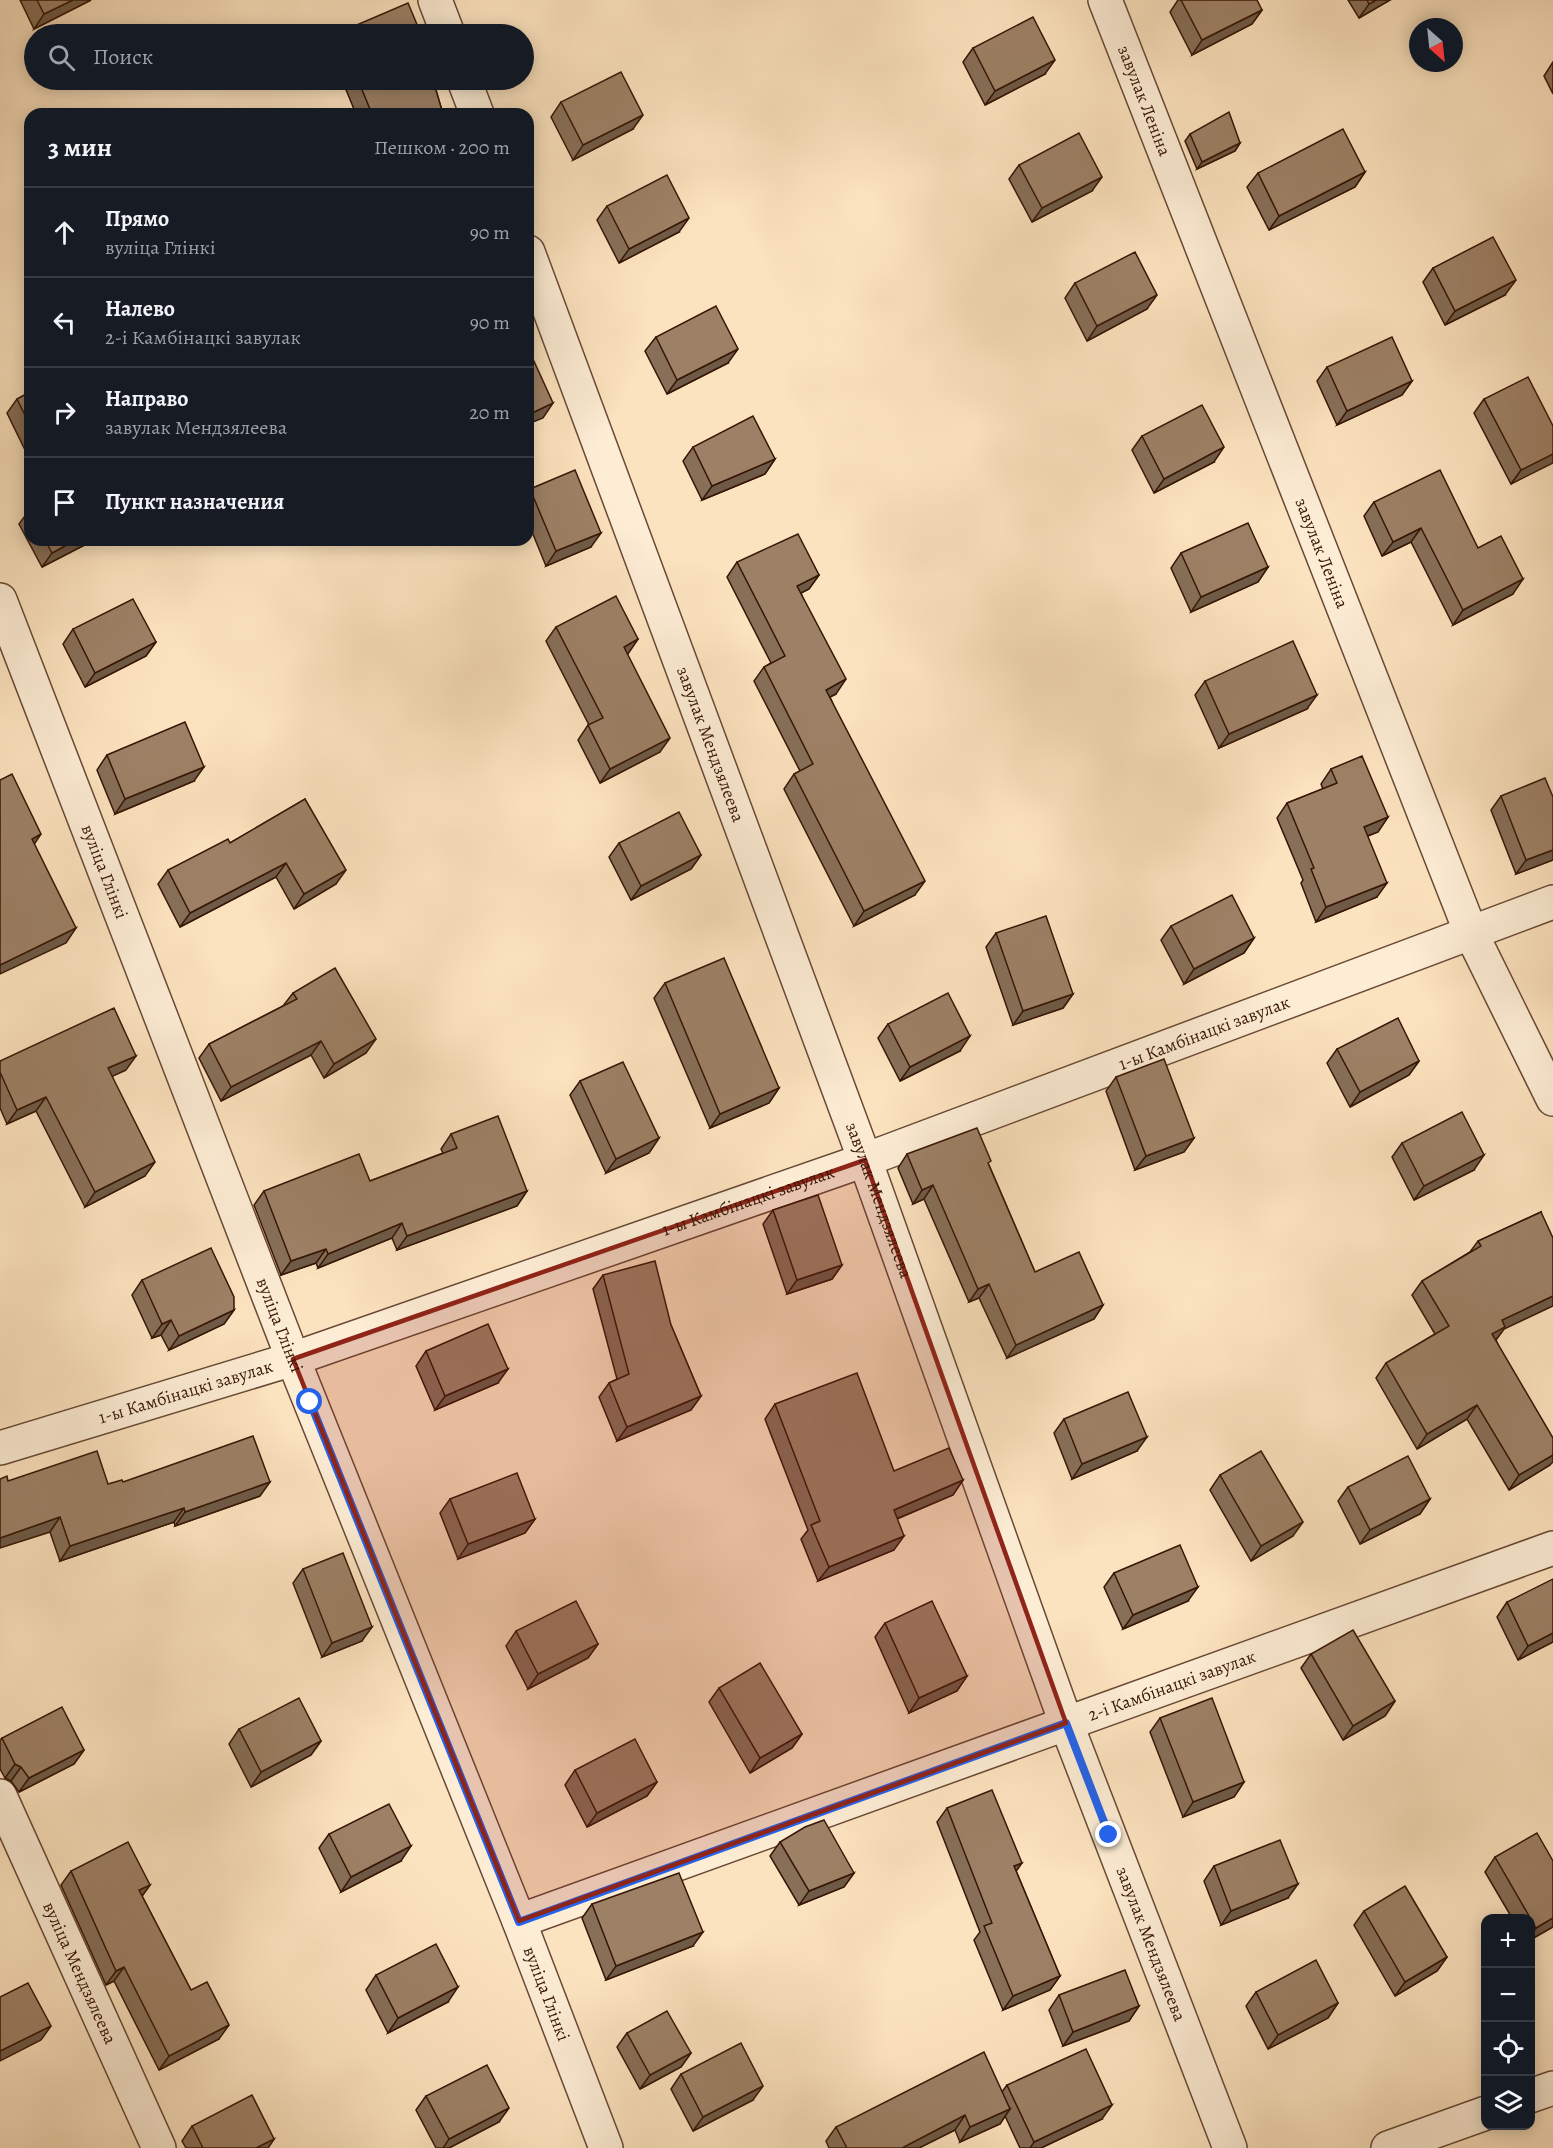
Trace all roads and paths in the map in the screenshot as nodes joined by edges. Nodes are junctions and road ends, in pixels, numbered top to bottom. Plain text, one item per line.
1 (435, 0) edge
2 (1106, 0) edge
3 (444, 24) edge
4 (468, 90) edge
5 (475, 108) edge
6 (534, 268) edge
7 (0, 600) edge
8 (1553, 902) edge
9 (1471, 933) junction
10 (1553, 1099) edge
11 (865, 1160) junction
12 (293, 1359) junction
13 (0, 1448) edge
14 (1553, 1548) edge
15 (1066, 1723) junction
16 (0, 1796) edge
17 (519, 1922) junction
18 (1553, 2088) edge
19 (1535, 2094) edge
20 (1481, 2113) edge
21 (159, 2148) edge
22 (606, 2148) edge
23 (1230, 2148) edge
24 (1388, 2148) edge

1 - 3 street
2 - 9 street, завулак Леніна
4 - 5 street
6 - 11 street, завулак Мендзялеева
7 - 12 street, вуліца Глінкі
8 - 9 street, 1-ы Камбінацкі завулак
9 - 10 street, завулак Леніна
9 - 11 street, 1-ы Камбінацкі завулак
11 - 12 street, 1-ы Камбінацкі завулак
11 - 15 street, завулак Мендзялеева
12 - 13 street, 1-ы Камбінацкі завулак
12 - 17 street, вуліца Глінкі
14 - 15 street, 2-і Камбінацкі завулак
15 - 17 street, 2-і Камбінацкі завулак
15 - 23 street, завулак Мендзялеева
16 - 21 street, вуліца Мендзялеева
17 - 22 street, вуліца Глінкі
18 - 19 street
20 - 24 street

